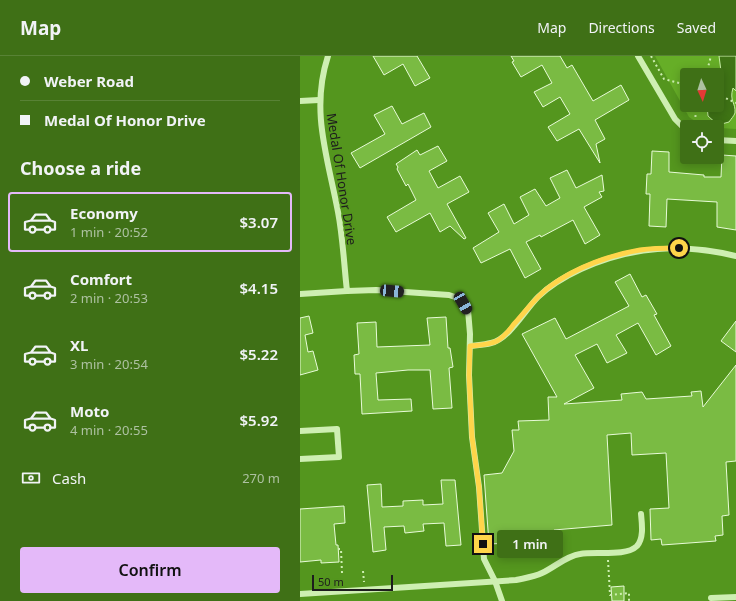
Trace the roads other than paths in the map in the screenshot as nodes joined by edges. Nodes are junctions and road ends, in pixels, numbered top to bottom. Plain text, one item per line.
1 (328, 56) edge
2 (638, 56) edge
3 (319, 100) junction
4 (300, 101) edge
5 (680, 125) edge
6 (724, 141) edge
7 (736, 142) edge
8 (736, 256) edge
9 (347, 291) junction
10 (300, 294) edge
11 (470, 346) junction
12 (300, 431) edge
13 (300, 459) edge
14 (641, 514) dead end
15 (495, 581) junction
16 (303, 594) edge
17 (711, 598) dead end
18 (736, 598) edge
19 (722, 599) edge
20 (307, 601) edge
21 (502, 601) edge

1 - 3 lane, Medal Of Honor Drive
2 - 5 lane
3 - 4 lane
3 - 9 lane, Medal Of Honor Drive
6 - 7 lane
8 - 11 lane
9 - 10 lane
9 - 11 lane
11 - 15 lane
12 - 13 lane
14 - 15 lane
15 - 16 lane
15 - 21 lane
16 - 20 lane
17 - 19 lane
18 - 19 lane

